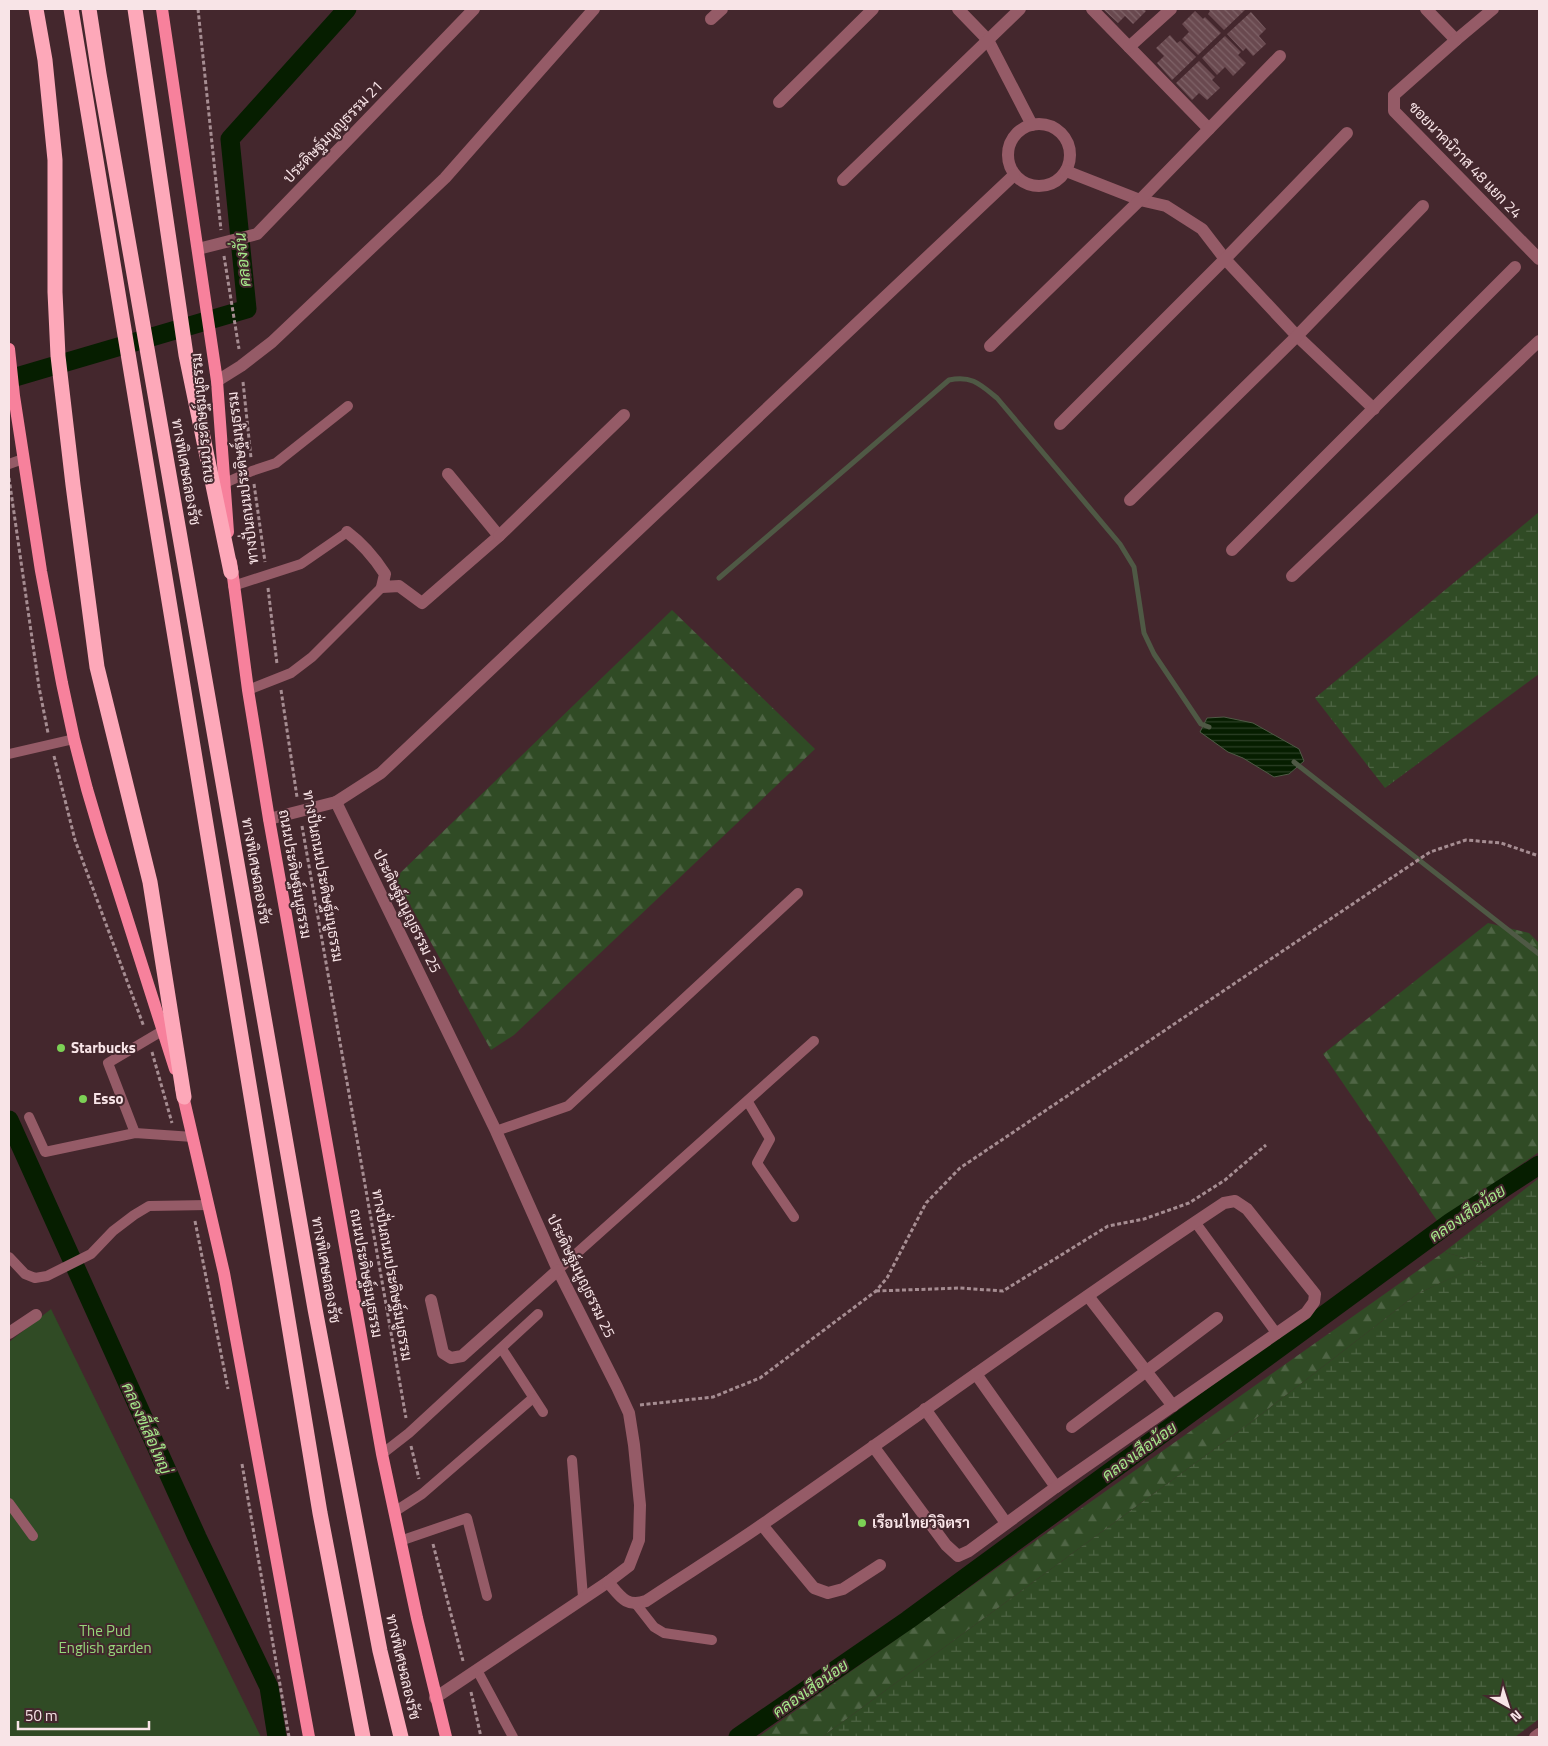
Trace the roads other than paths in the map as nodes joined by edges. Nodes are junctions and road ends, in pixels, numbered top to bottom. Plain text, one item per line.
1 (36, 9) edge
2 (71, 9) edge
3 (90, 9) edge
4 (136, 9) edge
5 (162, 9) edge
6 (474, 9) edge
7 (594, 9) edge
8 (722, 9) edge
9 (873, 9) edge
10 (958, 9) edge
11 (1020, 9) edge
12 (1092, 9) edge
13 (1171, 9) edge
14 (1426, 9) edge
15 (1493, 9) edge
16 (711, 19) dead end
17 (988, 40) junction
18 (1456, 40) junction
19 (1129, 47) junction
20 (1280, 56) dead end
21 (779, 102) dead end
22 (1032, 124) junction
23 (1209, 129) junction
24 (1347, 133) dead end
25 (1066, 171) junction
26 (1014, 174) junction
27 (843, 180) dead end
28 (1140, 200) junction
29 (1423, 206) dead end
30 (198, 249) junction
31 (1225, 259) junction
32 (1539, 259) edge
33 (1515, 267) dead end
34 (1297, 336) junction
35 (1539, 341) edge
36 (990, 346) dead end
37 (9, 349) edge
38 (217, 381) junction
39 (348, 406) dead end
40 (1374, 409) junction
41 (624, 415) dead end
42 (1060, 424) dead end
43 (23, 459) junction
44 (9, 464) edge
45 (448, 474) dead end
46 (225, 483) junction
47 (1130, 500) dead end
48 (345, 534) joint
49 (499, 536) junction
50 (1232, 550) dead end
51 (1292, 576) dead end
52 (232, 579) junction
53 (382, 587) junction
54 (248, 690) junction
55 (74, 739) junction
56 (9, 754) edge
57 (336, 802) junction
58 (269, 819) junction
59 (798, 893) dead end
60 (162, 1031) junction
61 (814, 1042) dead end
62 (184, 1097) junction
63 (748, 1102) junction
64 (29, 1117) dead end
65 (496, 1132) junction
66 (135, 1133) junction
67 (193, 1137) junction
68 (208, 1206) junction
69 (794, 1217) dead end
70 (1195, 1222) junction
71 (9, 1257) edge
72 (558, 1270) junction
73 (1088, 1296) junction
74 (431, 1300) dead end
75 (538, 1314) dead end
76 (36, 1315) dead end
77 (1217, 1318) dead end
78 (9, 1333) edge
79 (1277, 1334) junction
80 (502, 1349) junction
81 (1146, 1371) junction
82 (976, 1374) junction
83 (533, 1398) junction
84 (1173, 1406) junction
85 (925, 1409) junction
86 (543, 1412) dead end
87 (1072, 1427) dead end
88 (873, 1446) junction
89 (382, 1454) junction
90 (572, 1460) dead end
91 (1056, 1487) junction
92 (9, 1503) edge
93 (394, 1512) junction
94 (1006, 1523) junction
95 (762, 1525) junction
96 (33, 1536) dead end
97 (400, 1541) junction
98 (880, 1565) dead end
99 (608, 1582) junction
100 (487, 1596) dead end
101 (583, 1597) junction
102 (636, 1604) junction
103 (712, 1640) dead end
104 (472, 1673) junction
105 (435, 1698) junction
106 (1539, 1734) edge
107 (310, 1737) edge
108 (363, 1737) edge
109 (401, 1737) edge
110 (446, 1737) edge
111 (513, 1737) edge
112 (1535, 1737) edge

1 - 62 highway
2 - 108 highway
3 - 109 highway, ทางพิเศษฉลองรัช
4 - 52 highway
5 - 30 main road, ถนนประดิษฐ์มนูธรรม
6 - 30 street, ประดิษฐ์มนูญธรรม 21
7 - 38 street
8 - 16 street
9 - 21 street
10 - 17 street
11 - 17 street
12 - 19 street
13 - 19 street
14 - 18 street
15 - 18 street, ซอยนาคนิวาส 48 แยก 24
17 - 22 street
17 - 27 street
18 - 32 street, ซอยนาคนิวาส 48 แยก 24
19 - 23 street
20 - 23 street
22 - 25 street
22 - 26 street
23 - 28 street
24 - 31 street
25 - 26 street
25 - 28 street
26 - 57 street
28 - 31 street
28 - 36 street
29 - 34 street
30 - 38 main road, ถนนประดิษฐ์มนูธรรม
31 - 34 street
31 - 42 street
33 - 40 street
34 - 40 street
34 - 47 street
35 - 51 street
37 - 43 main road
38 - 46 main road, ถนนประดิษฐ์มนูธรรม
39 - 46 lane
40 - 50 street
41 - 49 street
43 - 44 lane
43 - 55 main road
45 - 49 street
46 - 52 main road, ถนนประดิษฐ์มนูธรรม
48 - 52 lane
48 - 53 street
49 - 53 street
52 - 54 main road, ถนนประดิษฐ์มนูธรรม
53 - 54 lane
54 - 58 main road, ถนนประดิษฐ์มนูธรรม
55 - 56 lane
55 - 60 main road
57 - 58 street
57 - 65 street, ประดิษฐ์มนูญธรรม 25
58 - 89 main road, ถนนประดิษฐ์มนูธรรม
59 - 65 lane
60 - 62 main road
60 - 66 lane
61 - 63 lane
62 - 67 main road
63 - 69 lane
63 - 72 lane
64 - 66 lane
65 - 72 street, ประดิษฐ์มนูญธรรม 25
66 - 67 lane
67 - 68 main road
68 - 71 lane
68 - 107 main road
70 - 73 street
70 - 79 lane
70 - 79 street
72 - 74 street
72 - 99 street, ประดิษฐ์มนูญธรรม 25
73 - 81 street
73 - 82 street
75 - 80 lane
76 - 78 street
77 - 81 street
79 - 84 street
80 - 83 lane
80 - 89 lane
81 - 84 street
81 - 87 street
82 - 85 street
82 - 91 street
83 - 86 lane
83 - 93 lane
84 - 91 street
85 - 88 street
85 - 94 street
88 - 94 street
88 - 95 street
89 - 93 main road, ถนนประดิษฐ์มนูธรรม
90 - 101 lane
91 - 94 street
92 - 96 lane
93 - 97 main road, ถนนประดิษฐ์มนูธรรม
95 - 98 street
95 - 102 street
97 - 100 lane
97 - 105 main road, ถนนประดิษฐ์มนูธรรม
99 - 101 street, ประดิษฐ์มนูญธรรม 25
99 - 102 street
101 - 104 street, ประดิษฐ์มนูญธรรม 25
102 - 103 lane
104 - 105 street, ประดิษฐ์มนูญธรรม 25
104 - 111 lane
105 - 110 main road, ถนนประดิษฐ์มนูธรรม
106 - 112 street

